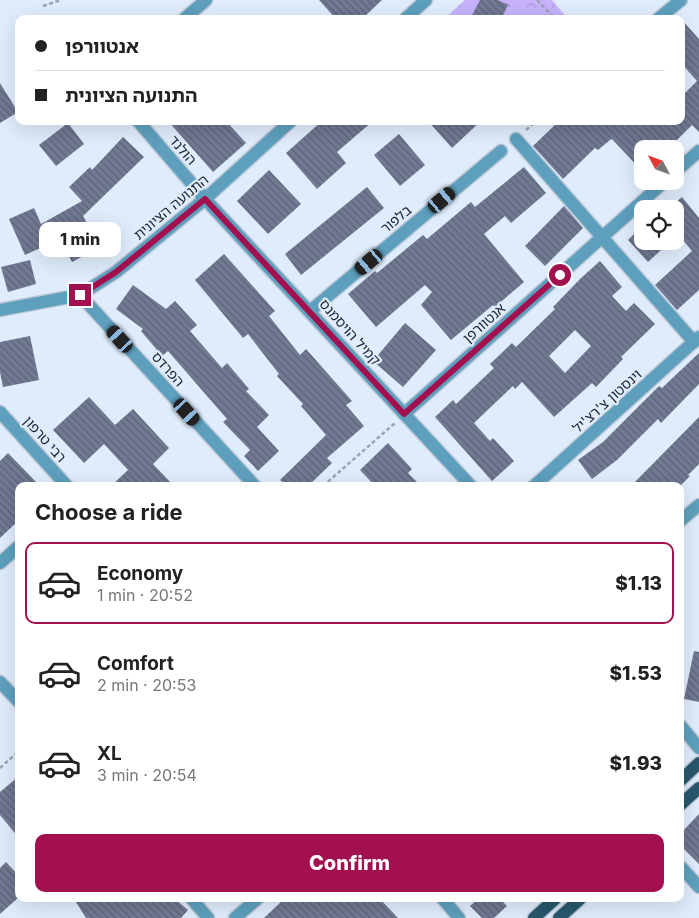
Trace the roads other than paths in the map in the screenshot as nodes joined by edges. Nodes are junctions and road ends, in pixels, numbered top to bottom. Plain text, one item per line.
1 (206, 0) edge
2 (426, 0) edge
3 (681, 0) edge
4 (189, 15) edge
5 (409, 15) edge
6 (663, 15) edge
7 (141, 125) edge
8 (287, 125) edge
9 (516, 139) dead end
10 (699, 150) edge
11 (501, 151) dead end
12 (684, 164) edge
13 (655, 190) edge
14 (205, 199) junction
15 (603, 237) junction
16 (80, 295) junction
17 (0, 310) edge
18 (310, 311) junction
19 (698, 339) edge
20 (0, 412) edge
21 (404, 414) junction
22 (63, 482) edge
23 (250, 482) edge
24 (467, 482) edge
25 (538, 482) edge
26 (699, 504) edge
27 (684, 518) edge
28 (15, 550) edge
29 (0, 563) edge
30 (0, 682) edge
31 (15, 698) edge
32 (684, 730) edge
33 (699, 748) edge
34 (699, 763) edge
35 (684, 777) edge
36 (699, 788) edge
37 (684, 801) edge
38 (684, 870) edge
39 (699, 887) edge
40 (195, 902) edge
41 (254, 902) edge
42 (446, 902) edge
43 (552, 902) edge
44 (577, 902) edge
45 (208, 918) edge
46 (235, 918) edge
47 (460, 918) edge
48 (534, 918) edge
49 (559, 918) edge

1 - 4 street
2 - 5 street
3 - 6 street
7 - 14 street, הולנד
8 - 14 street, התנועה הציונית
9 - 15 street
10 - 12 street
11 - 18 street, בלפור
13 - 15 street, אנטוורפן
14 - 16 street, התנועה הציונית
14 - 18 street, קמיל הויסמנס
15 - 19 street
15 - 21 street, אנטוורפן
16 - 17 street, התנועה הציונית
16 - 23 street, הפרדס
18 - 21 street, קמיל הויסמנס
19 - 25 street, וינסטון צ'רצ'יל
20 - 22 street, רבי טרפון
21 - 24 street, קמיל הויסמנס
26 - 27 street
28 - 29 street
30 - 31 street
32 - 33 street
34 - 35 main road
36 - 37 main road
38 - 39 street
40 - 45 street
41 - 46 street
42 - 47 street
43 - 48 main road
44 - 49 main road

